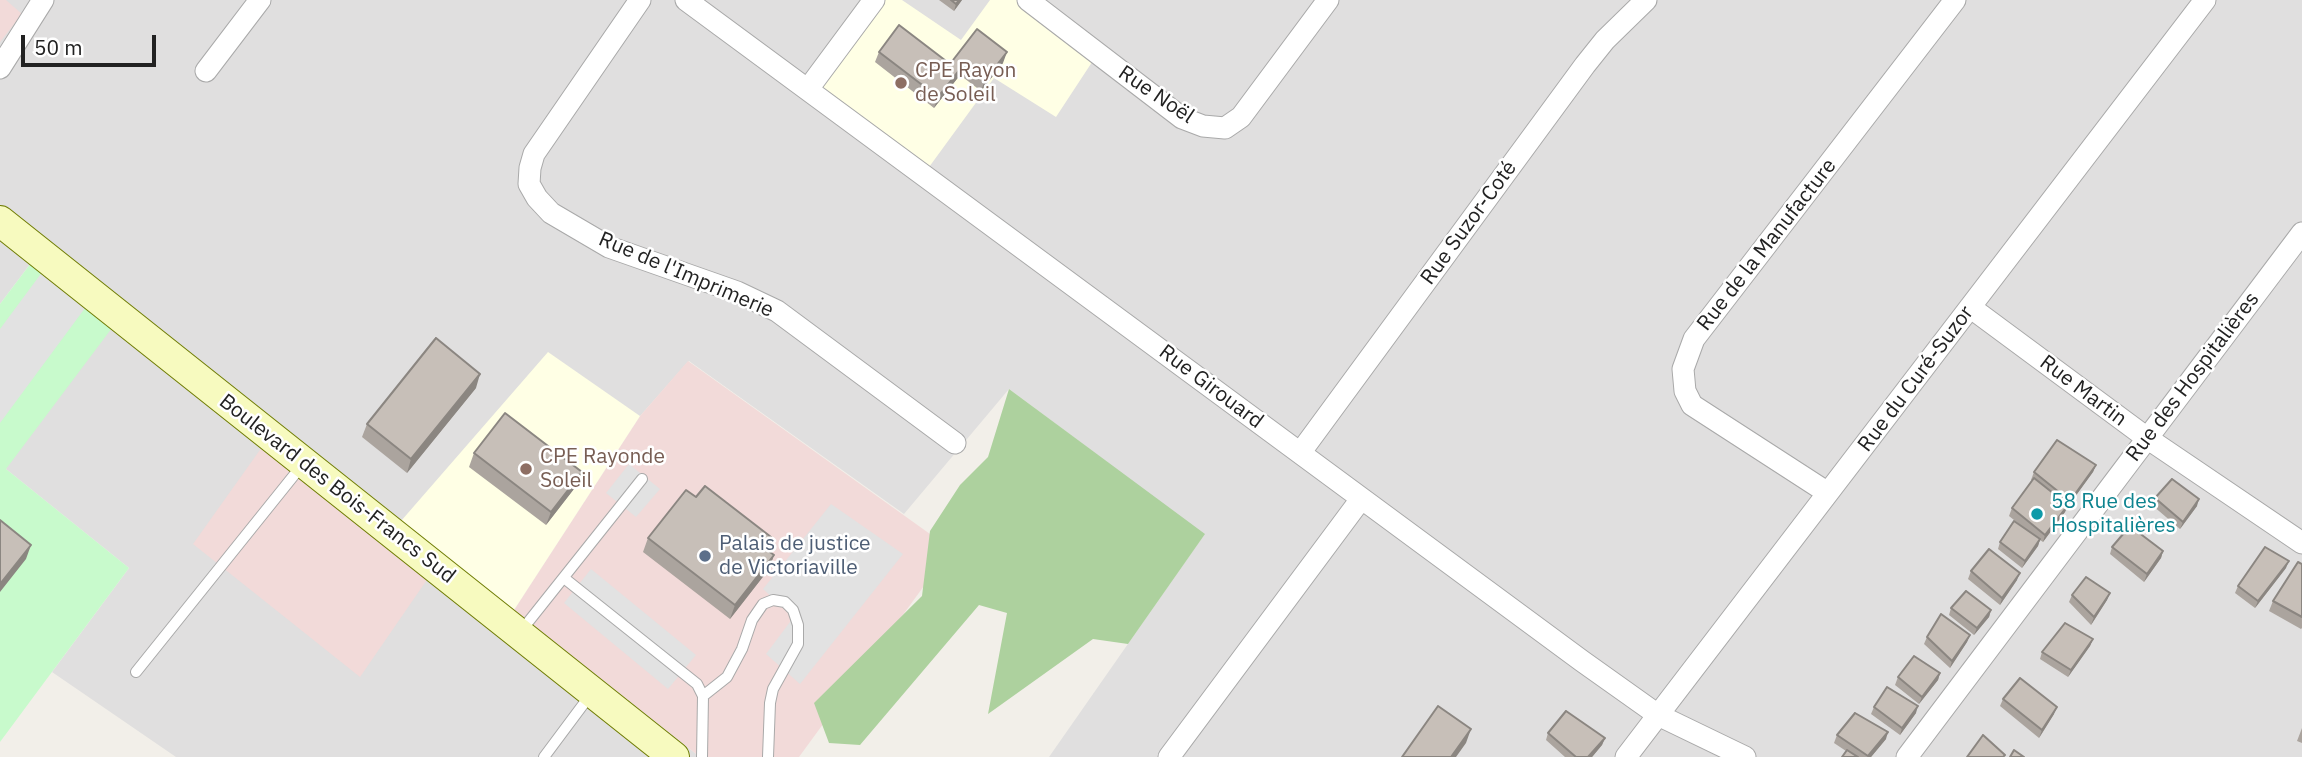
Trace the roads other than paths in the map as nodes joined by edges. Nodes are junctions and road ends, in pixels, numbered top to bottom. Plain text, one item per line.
1 (43, 0) edge
2 (260, 0) edge
3 (640, 0) edge
4 (686, 0) edge
5 (874, 0) edge
6 (1028, 0) edge
7 (1328, 0) edge
8 (1646, 0) edge
9 (1955, 0) edge
10 (2205, 0) edge
11 (0, 68) edge
12 (206, 71) dead end
13 (808, 89) junction
14 (0, 221) edge
15 (2302, 233) edge
16 (1970, 307) junction
17 (2147, 438) junction
18 (955, 443) dead end
19 (1300, 453) junction
20 (304, 463) junction
21 (642, 479) dead end
22 (1828, 493) junction
23 (1361, 499) junction
24 (2302, 543) edge
25 (564, 578) junction
26 (519, 634) junction
27 (136, 672) dead end
28 (593, 692) junction
29 (703, 696) junction
30 (1658, 715) junction
31 (544, 757) edge
32 (674, 757) edge
33 (702, 757) edge
34 (768, 757) edge
35 (1169, 757) edge
36 (1626, 757) edge
37 (1745, 757) edge
38 (1907, 757) edge

1 - 11 street
2 - 12 street
3 - 18 street, Rue de l'Imprimerie
4 - 13 street, Rue Girouard
5 - 13 street
6 - 7 street, Rue Noël
8 - 19 street, Rue Suzor-Coté
9 - 22 street, Rue de la Manufacture
10 - 16 street, Rue du Curé-Suzor
13 - 19 street, Rue Girouard
14 - 20 street, Boulevard des Bois-Francs Sud
15 - 17 street, Rue des Hospitalières
16 - 17 street, Rue Martin
16 - 22 street, Rue du Curé-Suzor
17 - 24 street, Rue Martin
17 - 38 street, Rue des Hospitalières
19 - 23 street, Rue Girouard
20 - 26 street, Boulevard des Bois-Francs Sud
20 - 27 lane
21 - 25 lane
22 - 30 street, Rue du Curé-Suzor
23 - 30 street, Rue Girouard
23 - 35 street
25 - 26 lane
25 - 29 lane
26 - 28 street, Boulevard des Bois-Francs Sud
28 - 31 lane
28 - 32 street, Boulevard des Bois-Francs Sud
29 - 33 lane
29 - 34 lane
30 - 36 street, Rue du Curé-Suzor
30 - 37 street, Rue Girouard

